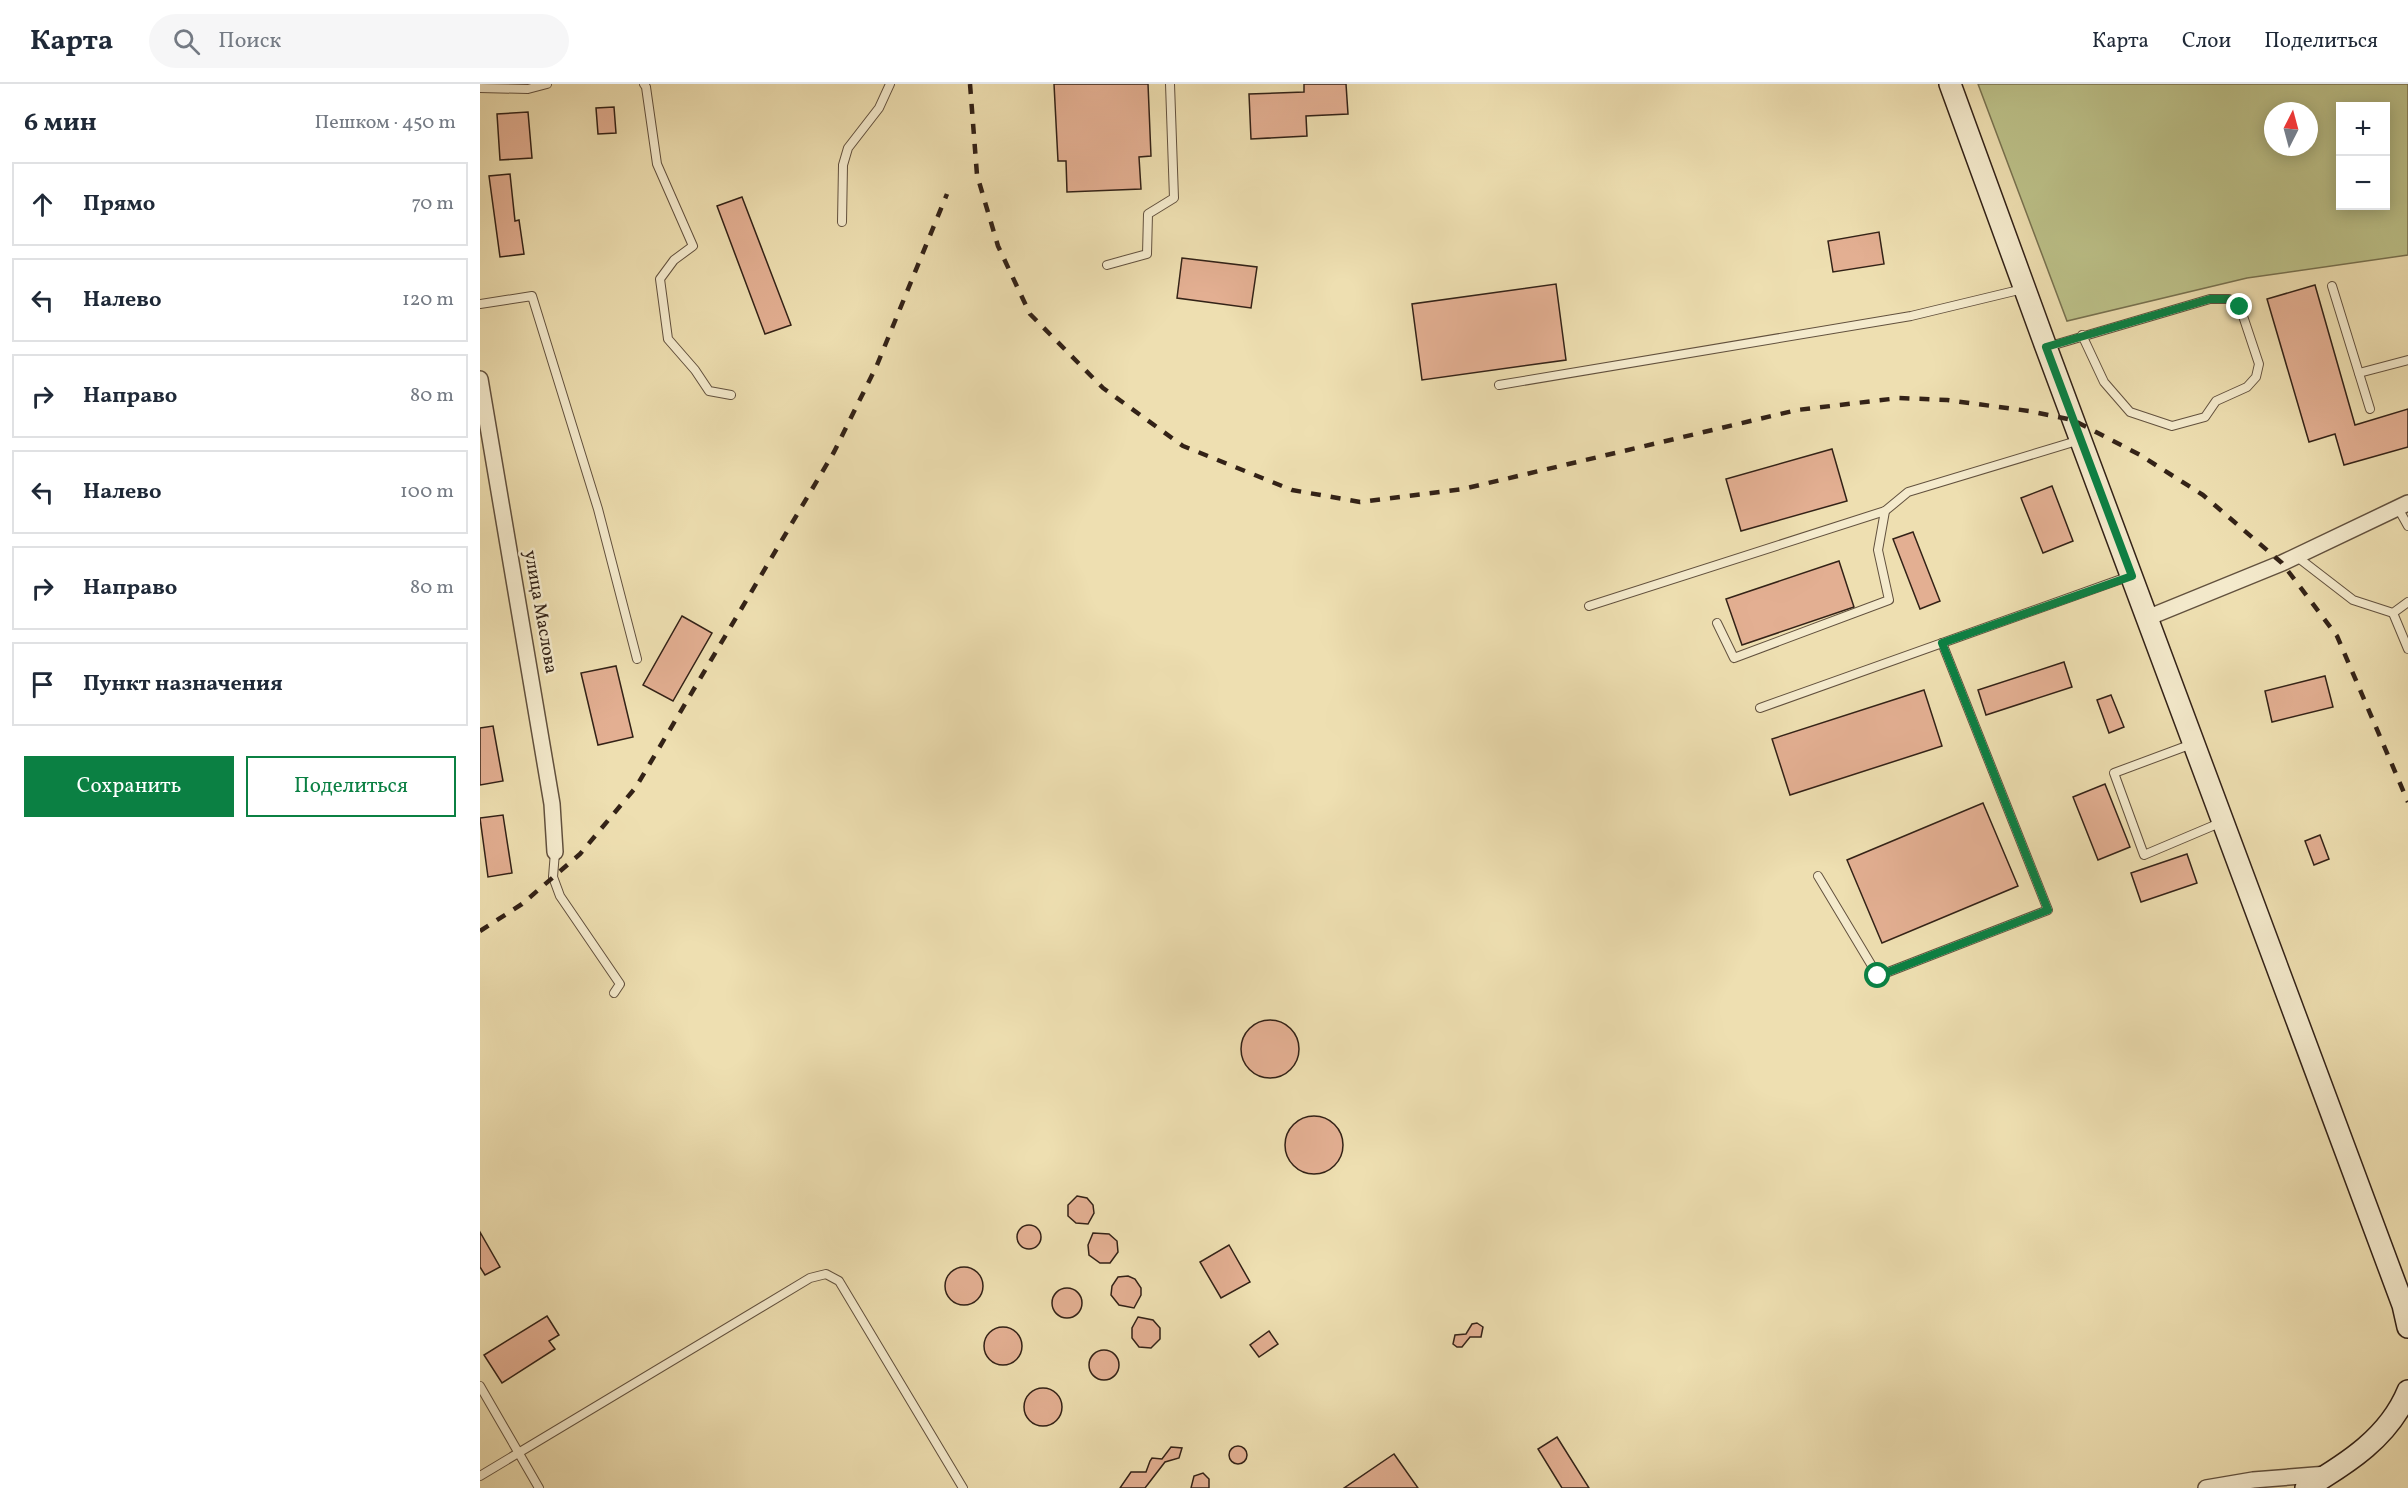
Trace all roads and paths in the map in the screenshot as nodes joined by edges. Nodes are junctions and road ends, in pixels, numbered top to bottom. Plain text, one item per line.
1 (547, 84) edge
2 (644, 84) edge
3 (890, 84) edge
4 (1170, 84) edge
5 (1950, 84) edge
6 (480, 88) edge
7 (842, 222) dead end
8 (1107, 265) dead end
9 (2332, 286) dead end
10 (2025, 289) junction
11 (480, 304) edge
12 (2082, 335) junction
13 (2046, 347) junction
14 (2408, 360) edge
15 (2359, 373) junction
16 (480, 379) edge
17 (1499, 385) dead end
18 (731, 395) dead end
19 (2370, 409) dead end
20 (2081, 440) junction
21 (2403, 505) edge
22 (1885, 511) junction
23 (2408, 526) edge
24 (2296, 556) junction
25 (2132, 576) junction
26 (2408, 602) edge
27 (1589, 606) dead end
28 (2393, 613) junction
29 (2147, 618) junction
30 (1717, 623) dead end
31 (1942, 643) junction
32 (2408, 649) edge
33 (637, 659) dead end
34 (1760, 708) dead end
35 (2194, 743) junction
36 (2223, 821) junction
37 (555, 852) joint
38 (1818, 876) dead end
39 (614, 993) dead end
40 (2408, 1327) edge
41 (480, 1386) edge
42 (2408, 1391) edge
43 (2402, 1414) edge
44 (518, 1453) junction
45 (2330, 1474) junction
46 (480, 1476) edge
47 (539, 1488) edge
48 (963, 1488) edge
49 (2206, 1488) edge
50 (2306, 1488) edge

1 - 6 lane
2 - 18 lane
3 - 7 lane
4 - 8 lane
5 - 10 main road
9 - 15 lane
10 - 13 main road
10 - 17 lane
11 - 33 lane
12 - 12 lane
12 - 13 lane
13 - 20 main road
14 - 15 lane
15 - 19 lane
16 - 37 street, улица Маслова
20 - 22 lane
20 - 25 main road
21 - 23 lane
21 - 24 street
22 - 27 lane
22 - 30 lane
24 - 28 lane
24 - 29 street
25 - 29 main road
25 - 31 lane
26 - 28 lane
28 - 32 lane
29 - 35 main road
31 - 34 lane
31 - 38 lane
35 - 36 main road
35 - 36 lane
36 - 40 main road
37 - 39 lane
41 - 44 lane
42 - 43 main road
43 - 45 main road
44 - 46 lane
44 - 47 lane
44 - 48 lane
45 - 49 street
45 - 50 main road

